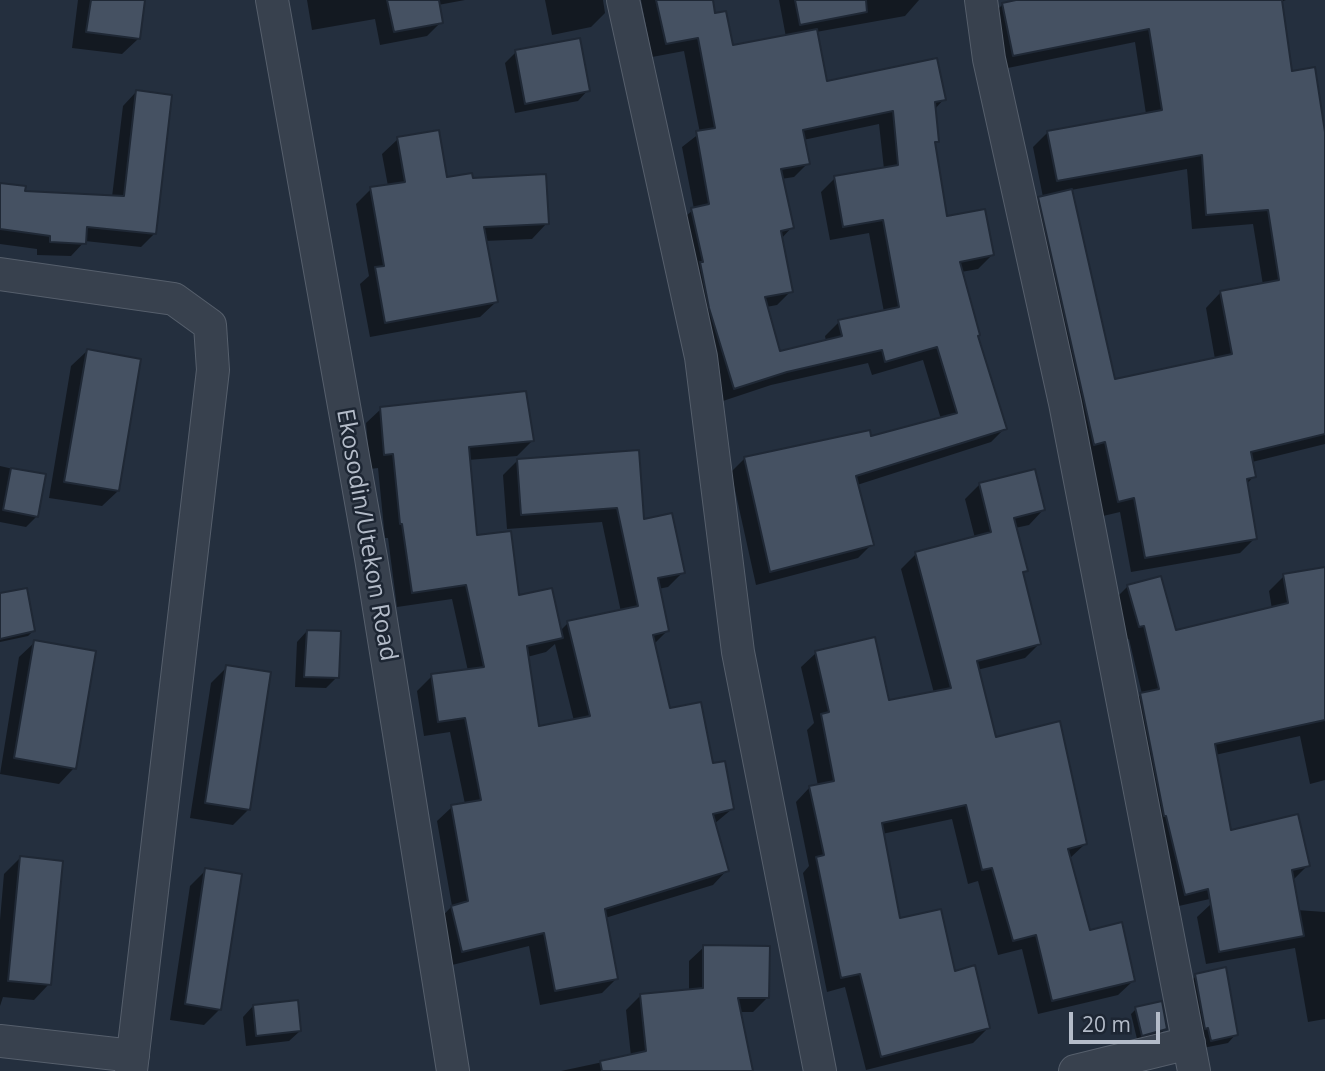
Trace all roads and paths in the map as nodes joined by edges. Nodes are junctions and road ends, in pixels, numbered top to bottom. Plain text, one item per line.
1 (272, 0) edge
2 (623, 0) edge
3 (981, 0) edge
4 (0, 274) edge
5 (0, 1041) edge
6 (1192, 1057) edge
7 (132, 1063) edge
8 (453, 1071) edge
9 (820, 1071) edge
10 (1076, 1071) edge

1 - 8 street, Ekosodin/Utekon Road
2 - 9 street
3 - 6 street
4 - 7 street
5 - 7 street
6 - 10 street

